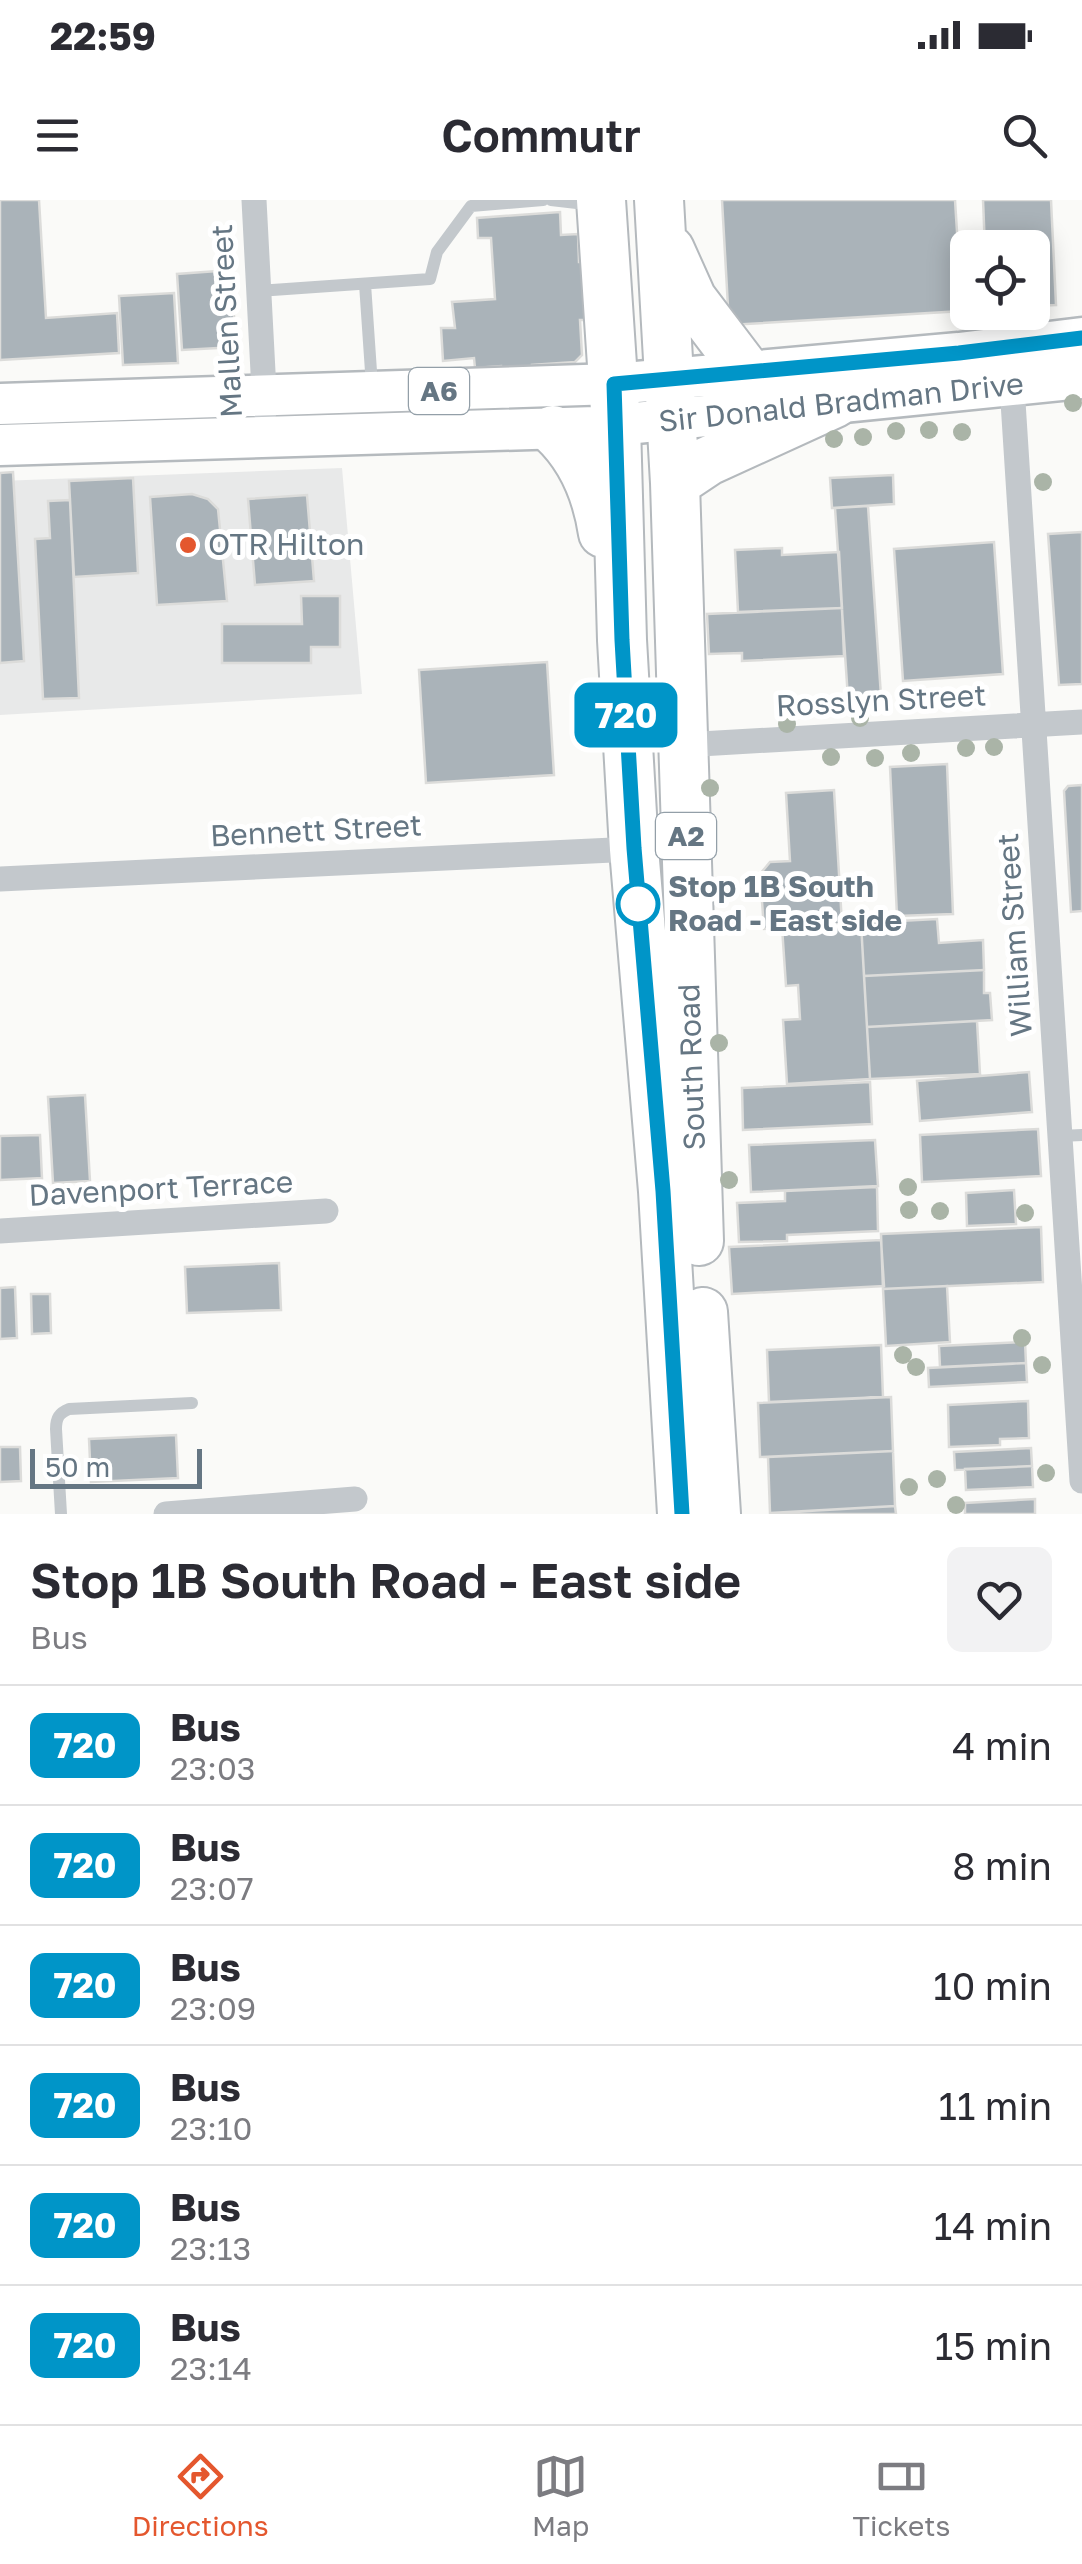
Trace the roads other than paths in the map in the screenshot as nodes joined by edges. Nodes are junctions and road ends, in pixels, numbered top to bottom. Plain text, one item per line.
1 (254, 200) edge
2 (543, 200) edge
3 (552, 200) edge
4 (659, 202) edge
5 (601, 203) edge
6 (365, 284) junction
7 (258, 290) junction
8 (1082, 338) edge
9 (959, 353) junction
10 (748, 373) junction
11 (1082, 378) edge
12 (1012, 386) junction
13 (372, 394) junction
14 (265, 396) junction
15 (670, 400) junction
16 (835, 403) junction
17 (0, 404) edge
18 (615, 405) junction
19 (553, 430) junction
20 (266, 438) junction
21 (0, 445) edge
22 (675, 483) junction
23 (622, 640) junction
24 (1082, 722) edge
25 (1035, 725) junction
26 (684, 745) junction
27 (634, 848) junction
28 (0, 879) edge
29 (1071, 1135) edge
30 (326, 1211) dead end
31 (0, 1231) edge
32 (192, 1403) dead end
33 (1082, 1480) edge
34 (354, 1499) dead end
35 (61, 1514) edge
36 (166, 1514) edge
37 (682, 1514) edge
38 (716, 1514) edge

1 - 7 street, Mallen Street
2 - 6 lane
3 - 5 lane
4 - 10 highway
4 - 15 highway, South Road / A2
5 - 18 highway, South Road / A2
6 - 7 lane
6 - 13 lane
7 - 14 street, Mallen Street
8 - 9 main road, Sir Donald Bradman Drive / A6
9 - 10 main road, Sir Donald Bradman Drive / A6
9 - 12 main road
10 - 15 main road, Sir Donald Bradman Drive / A6
11 - 12 main road, Sir Donald Bradman Drive / A6
12 - 16 main road, Sir Donald Bradman Drive / A6
12 - 25 street, William Street
13 - 14 main road, Sir Donald Bradman Drive / A6
13 - 18 main road, Sir Donald Bradman Drive / A6
14 - 17 main road, Sir Donald Bradman Drive / A6
14 - 20 street, Mallen Street
15 - 16 main road, Sir Donald Bradman Drive / A6
15 - 18 main road, Sir Donald Bradman Drive / A6
15 - 22 highway, South Road / A2
16 - 22 highway
18 - 19 main road, Sir Donald Bradman Drive / A6
18 - 23 highway, South Road / A2
19 - 20 main road, Sir Donald Bradman Drive / A6
19 - 23 highway
20 - 21 main road, Sir Donald Bradman Drive / A6
22 - 26 highway, South Road / A2
23 - 27 highway, South Road / A2
24 - 25 street, Rosslyn Street
25 - 26 street, Rosslyn Street
25 - 29 street, William Street
26 - 38 highway, South Road / A2
27 - 28 street, Bennett Street
27 - 37 highway, South Road / A2
29 - 33 street, William Street
30 - 31 street, Davenport Terrace
32 - 35 lane
34 - 36 street

